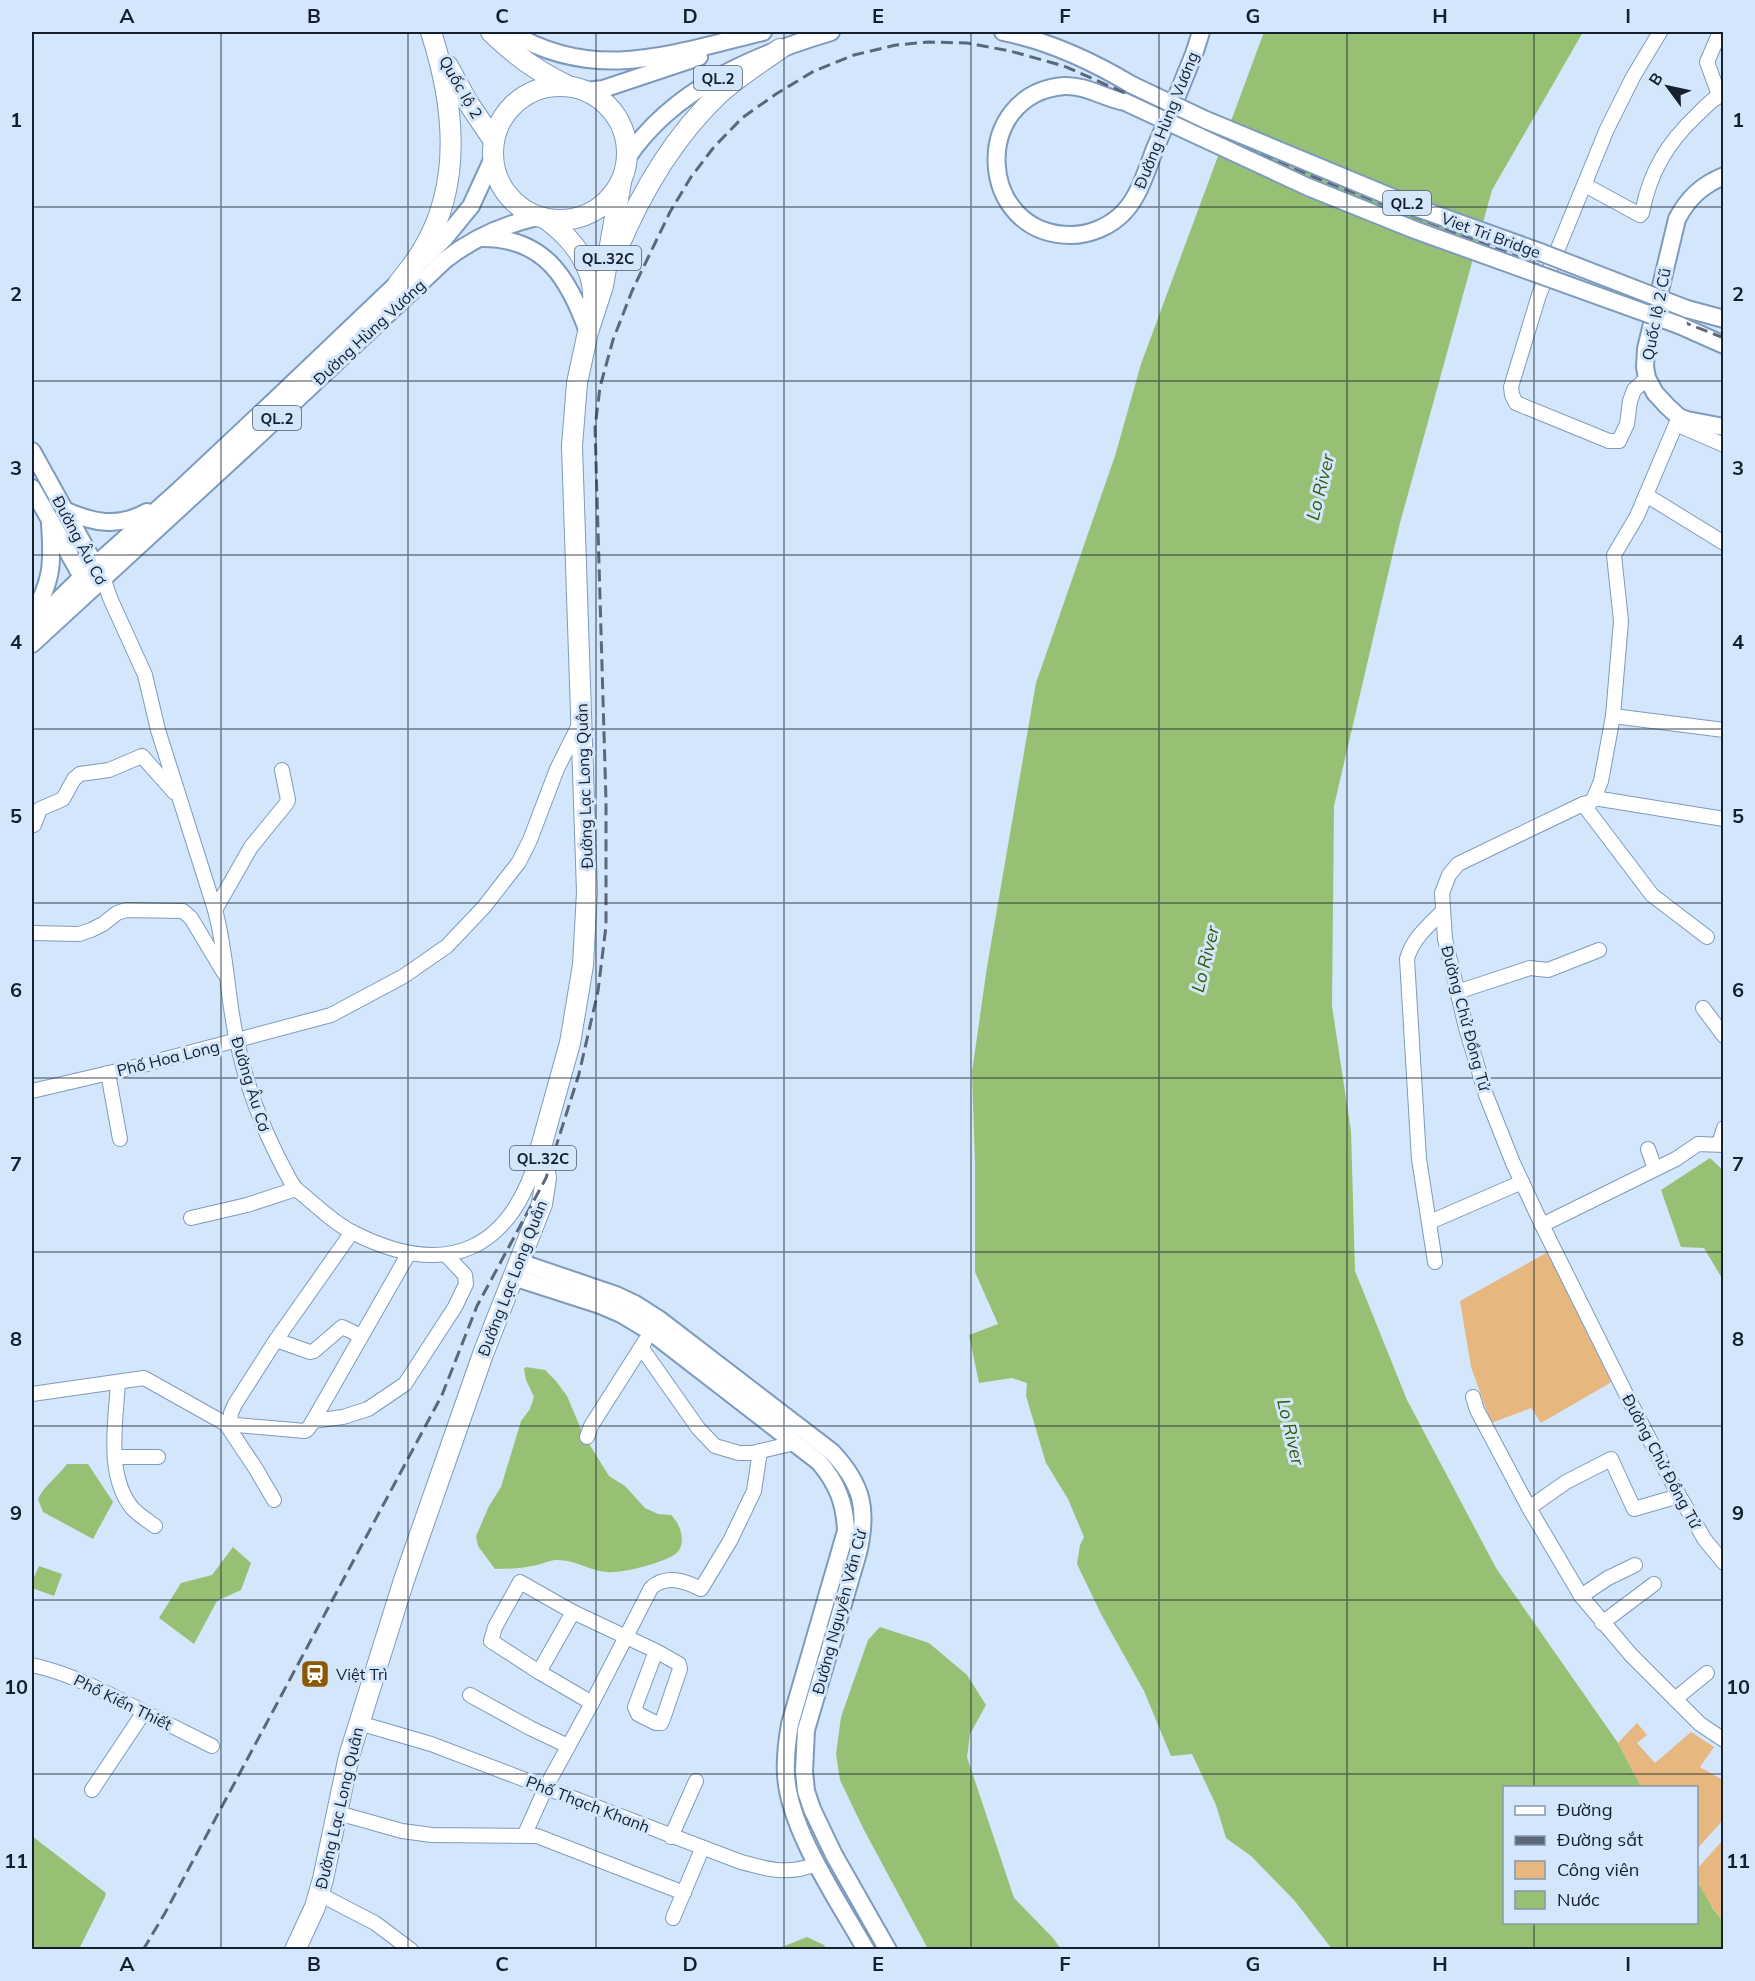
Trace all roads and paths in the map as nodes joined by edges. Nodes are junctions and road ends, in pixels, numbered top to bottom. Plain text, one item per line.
1 (431, 32) edge
2 (491, 32) edge
3 (510, 32) edge
4 (765, 32) edge
5 (831, 32) edge
6 (1003, 32) edge
7 (1202, 32) edge
8 (1660, 32) edge
9 (1720, 32) edge
10 (780, 49) junction
11 (578, 88) junction
12 (1721, 94) edge
13 (1125, 102) joint
14 (493, 149) junction
15 (627, 158) junction
16 (1724, 176) edge
17 (621, 182) junction
18 (1585, 185) junction
19 (541, 218) junction
20 (477, 238) junction
21 (398, 284) junction
22 (603, 286) junction
23 (1687, 309) joint
24 (1724, 319) edge
25 (1679, 325) joint
26 (588, 332) junction
27 (1724, 345) edge
28 (1647, 378) junction
29 (1678, 420) junction
30 (1724, 427) edge
31 (1724, 445) edge
32 (32, 451) edge
33 (32, 488) edge
34 (176, 493) junction
35 (1646, 495) junction
36 (64, 510) junction
37 (50, 520) junction
38 (1724, 543) edge
39 (93, 577) junction
40 (32, 617) edge
41 (32, 627) edge
42 (32, 644) edge
43 (1613, 716) junction
44 (582, 718) junction
45 (1724, 730) edge
46 (282, 770) dead end
47 (180, 799) junction
48 (1589, 801) junction
49 (1724, 819) edge
50 (34, 825) dead end
51 (215, 910) junction
52 (1443, 911) junction
53 (32, 933) edge
54 (1707, 937) dead end
55 (1599, 950) dead end
56 (228, 980) junction
57 (1458, 992) junction
58 (1703, 1008) dead end
59 (1724, 1036) edge
60 (236, 1040) junction
61 (108, 1073) junction
62 (32, 1092) edge
63 (1724, 1128) edge
64 (120, 1139) dead end
65 (1721, 1145) edge
66 (541, 1147) junction
67 (1648, 1149) dead end
68 (1655, 1169) junction
69 (1522, 1182) junction
70 (296, 1189) junction
71 (190, 1218) dead end
72 (1430, 1222) junction
73 (1542, 1225) junction
74 (352, 1232) junction
75 (410, 1253) junction
76 (446, 1255) junction
77 (1435, 1262) dead end
78 (516, 1269) junction
79 (651, 1332) junction
80 (362, 1336) junction
81 (276, 1340) junction
82 (641, 1347) junction
83 (723, 1376) junction
84 (118, 1382) junction
85 (32, 1394) edge
86 (1473, 1397) dead end
87 (313, 1421) junction
88 (228, 1424) junction
89 (587, 1437) dead end
90 (795, 1443) junction
91 (759, 1451) junction
92 (116, 1457) junction
93 (158, 1457) dead end
94 (1679, 1496) junction
95 (274, 1500) dead end
96 (1529, 1508) junction
97 (155, 1526) dead end
98 (1724, 1563) edge
99 (1635, 1565) dead end
100 (1654, 1584) dead end
101 (1581, 1596) junction
102 (573, 1612) junction
103 (1602, 1623) junction
104 (626, 1637) junction
105 (656, 1651) junction
106 (32, 1665) edge
107 (539, 1672) junction
108 (1707, 1672) dead end
109 (470, 1695) dead end
110 (1675, 1699) junction
111 (592, 1703) junction
112 (144, 1712) junction
113 (360, 1723) junction
114 (1722, 1739) edge
115 (212, 1746) dead end
116 (568, 1746) junction
117 (696, 1781) dead end
118 (546, 1787) junction
119 (92, 1790) dead end
120 (338, 1813) junction
121 (525, 1834) junction
122 (671, 1837) junction
123 (702, 1849) junction
124 (817, 1864) junction
125 (684, 1893) junction
126 (319, 1894) junction
127 (673, 1918) dead end
128 (295, 1950) edge
129 (411, 1950) edge
130 (866, 1950) edge
131 (888, 1950) edge

1 - 14 highway, Quốc lộ 2
1 - 21 highway
2 - 11 highway, QL.2
3 - 4 main road
4 - 11 main road, QL.2
5 - 10 main road, QL.2
6 - 23 main road, Viet Tri Bridge / QL.2, bridge
7 - 13 main road, Đường Hùng Vương / QL.2
8 - 18 street
9 - 12 street
10 - 15 main road, QL.2
10 - 22 highway
11 - 14 highway, Quốc lộ 2 / QL.2
11 - 15 highway, QL.2
12 - 18 street
13 - 25 main road, Viet Tri Bridge / QL.2, bridge
14 - 19 highway, Quốc lộ 2
14 - 21 main road, Đường Hùng Vương / QL.2
15 - 17 highway, QL.2
16 - 28 main road, Quốc lộ 2 Cũ
17 - 19 highway, QL.2
17 - 22 highway, Đường Lạc Long Quân / QL.32C
18 - 28 street
19 - 20 main road, Đường Hùng Vương / QL.2
19 - 26 highway, Đường Lạc Long Quân / QL.32C
20 - 26 main road
20 - 39 main road, Đường Hùng Vương / QL.2
21 - 34 main road, Đường Hùng Vương / QL.2
22 - 26 highway, Đường Lạc Long Quân / QL.32C
23 - 24 main road, Quốc lộ 2 Cũ / QL.2
25 - 27 main road, Quốc lộ 2 Cũ / QL.2
26 - 44 highway, Đường Lạc Long Quân / QL.32C
28 - 29 main road, Quốc lộ 2 Cũ
29 - 30 main road
29 - 31 street
29 - 35 street
32 - 36 main road, Đường Âu Cơ
33 - 37 main road, Đường Âu Cơ
34 - 36 main road
34 - 39 main road, Đường Hùng Vương / QL.2
35 - 38 street
35 - 43 street
36 - 39 main road, Đường Âu Cơ
37 - 39 main road, Đường Âu Cơ
37 - 40 main road
39 - 41 main road, Đường Hùng Vương / QL.2
39 - 42 main road, Đường Hùng Vương / QL.2
39 - 47 street, Đường Âu Cơ
43 - 45 street
43 - 48 street
44 - 60 street, Phố Hoa Long
44 - 66 highway, Đường Lạc Long Quân / QL.32C
46 - 51 street
47 - 50 street
47 - 51 street, Đường Âu Cơ
48 - 49 street
48 - 52 street, Đường Chử Đồng Tử
48 - 54 street
51 - 56 street, Đường Âu Cơ
52 - 57 street, Đường Chử Đồng Tử
52 - 72 street
53 - 56 street
55 - 57 street
56 - 60 street, Đường Âu Cơ
57 - 69 street, Đường Chử Đồng Tử
58 - 59 street
60 - 61 street, Phố Hoa Long
60 - 70 street, Đường Âu Cơ
61 - 62 street, Phố Hoa Long
61 - 64 street
63 - 65 street
65 - 68 street
66 - 76 street, Đường Âu Cơ
66 - 78 highway, Đường Lạc Long Quân / QL.32C
67 - 68 street
68 - 73 street
69 - 72 street
69 - 73 street, Đường Chử Đồng Tử
70 - 71 street
70 - 74 street, Đường Âu Cơ
72 - 77 street
73 - 94 street, Đường Chử Đồng Tử
74 - 75 street, Đường Âu Cơ
74 - 81 street
75 - 76 street, Đường Âu Cơ
75 - 80 street
76 - 87 street
78 - 79 main road, Đường Nguyễn Văn Cừ
78 - 83 main road, Đường Nguyễn Văn Cừ
78 - 113 highway, Đường Lạc Long Quân / QL.32C
79 - 82 street
79 - 83 main road, Đường Nguyễn Văn Cừ
80 - 81 street
80 - 87 street
81 - 88 street
82 - 89 street
82 - 91 street
83 - 90 main road, Đường Nguyễn Văn Cừ
83 - 131 main road, Đường Nguyễn Văn Cừ
84 - 85 street
84 - 88 street
84 - 92 street
86 - 96 street
87 - 88 street
88 - 95 street
90 - 91 street
90 - 124 main road, Đường Nguyễn Văn Cừ
91 - 104 street
92 - 93 street
92 - 97 street
94 - 96 street
94 - 98 street, Đường Chử Đồng Tử
96 - 101 street
99 - 101 street
100 - 103 street
101 - 103 street
102 - 104 street
102 - 107 street
102 - 107 street
103 - 110 street
104 - 105 street
104 - 111 street
105 - 105 street
106 - 112 street, Phố Kiến Thiết
107 - 111 street
108 - 110 street
109 - 116 street
110 - 114 street
111 - 116 street
112 - 115 street, Phố Kiến Thiết
112 - 119 street
113 - 118 street, Phố Thạch Khanh
113 - 120 highway, Đường Lạc Long Quân / QL.32C
116 - 118 street
117 - 122 street
118 - 121 street
118 - 122 street, Phố Thạch Khanh
120 - 121 street
120 - 126 highway, Đường Lạc Long Quân / QL.32C
121 - 125 street
122 - 123 street, Phố Thạch Khanh
123 - 124 street, Phố Thạch Khanh
123 - 125 street
124 - 130 main road, Đường Nguyễn Văn Cừ
125 - 127 street
126 - 128 highway, Đường Lạc Long Quân / QL.32C
126 - 129 street

